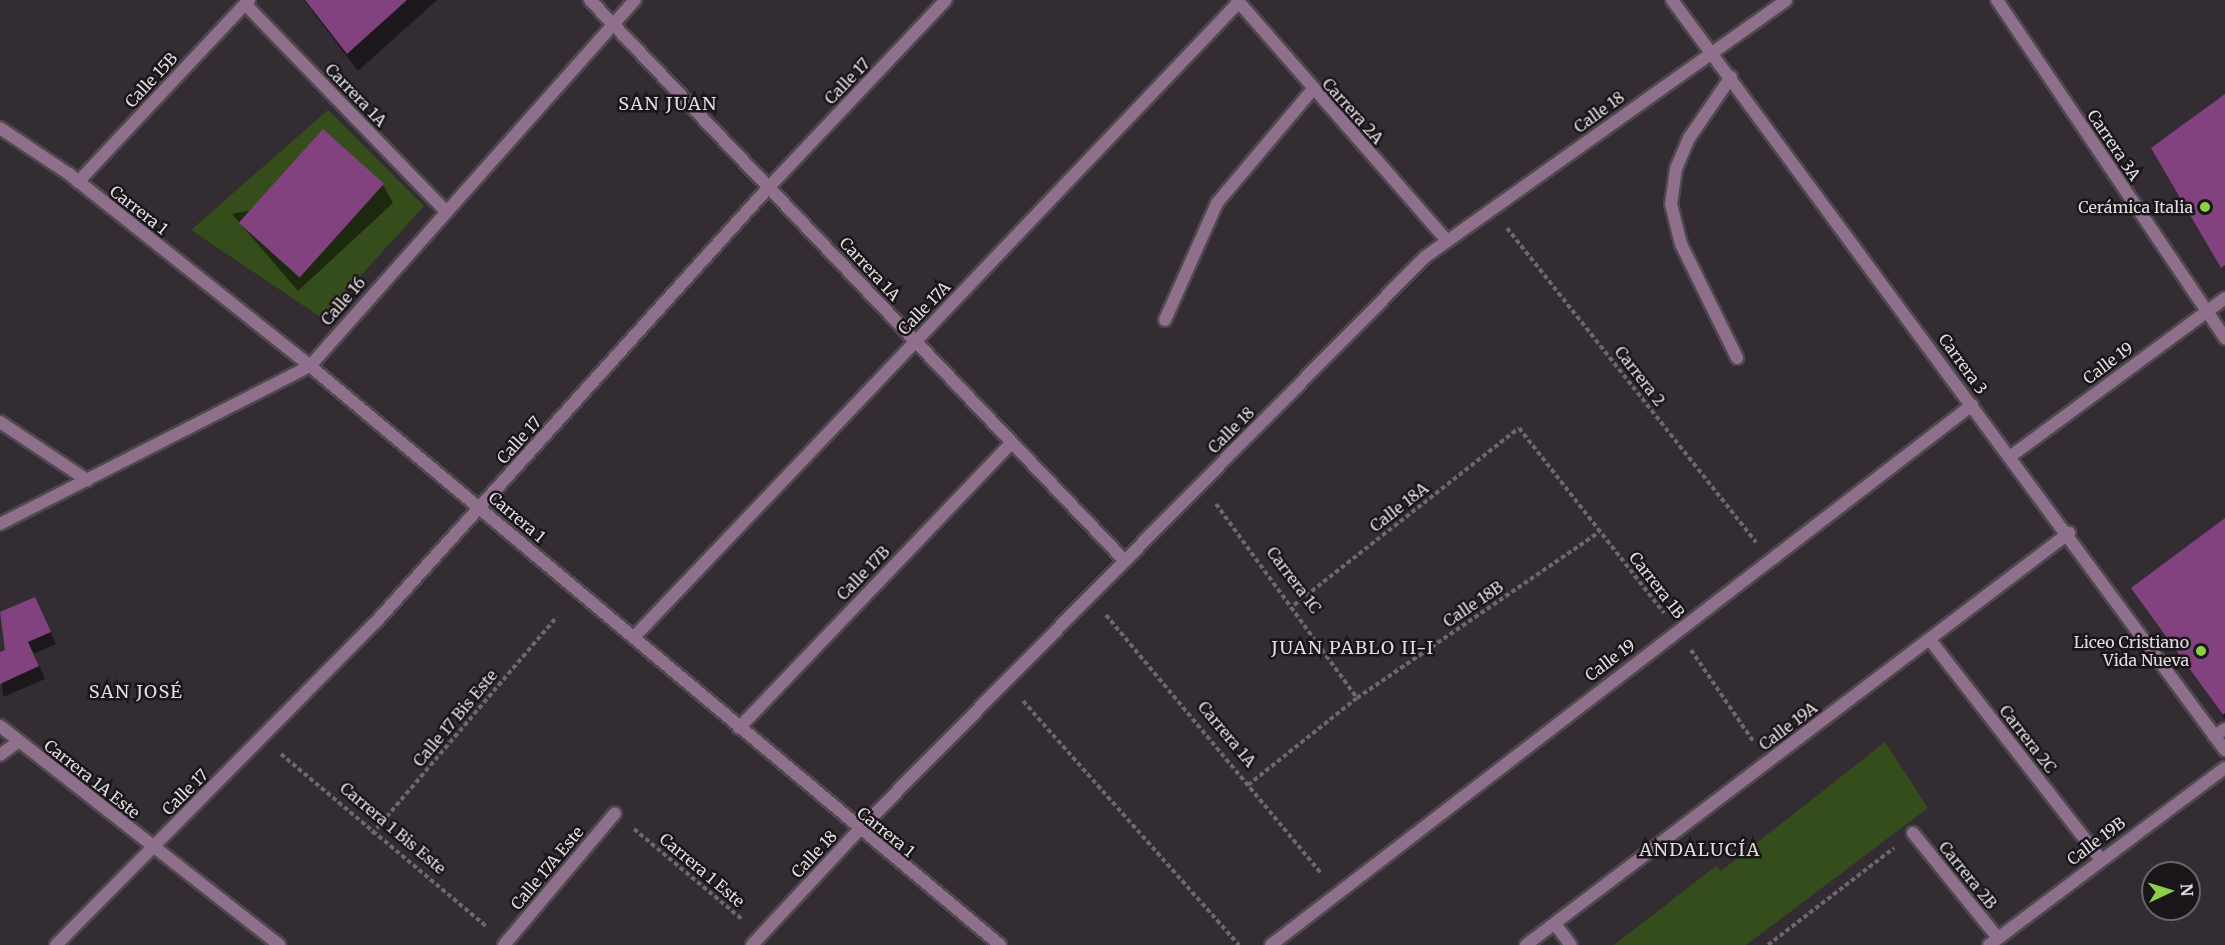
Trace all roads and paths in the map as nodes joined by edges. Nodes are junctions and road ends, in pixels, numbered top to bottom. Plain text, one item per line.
1 (590, 0) edge
2 (635, 0) edge
3 (946, 0) edge
4 (1672, 0) edge
5 (1786, 0) edge
6 (1997, 0) edge
7 (1238, 1) edge
8 (247, 2) edge
9 (614, 24) junction
10 (1712, 51) junction
11 (1731, 77) junction
12 (1312, 90) junction
13 (0, 128) edge
14 (78, 182) junction
15 (769, 187) junction
16 (444, 209) junction
17 (1492, 209) junction
18 (1448, 241) junction
19 (2225, 298) edge
20 (2206, 311) junction
21 (1165, 320) dead end
22 (2225, 338) edge
23 (916, 341) junction
24 (1737, 358) dead end
25 (310, 366) junction
26 (1972, 405) junction
27 (0, 422) edge
28 (1519, 428) joint
29 (1011, 442) junction
30 (2011, 456) junction
31 (87, 480) junction
32 (1200, 484) junction
33 (480, 508) junction
34 (0, 524) edge
35 (1599, 532) junction
36 (2069, 533) junction
37 (1769, 559) junction
38 (1125, 561) junction
39 (1092, 599) junction
40 (1293, 605) junction
41 (557, 617) dead end
42 (1677, 629) junction
43 (634, 638) junction
44 (1930, 640) junction
45 (1006, 682) junction
46 (1357, 698) junction
47 (0, 726) edge
48 (739, 728) junction
49 (2225, 729) edge
50 (2214, 736) junction
51 (262, 737) junction
52 (18, 742) junction
53 (2225, 750) edge
54 (0, 755) edge
55 (1768, 762) junction
56 (2225, 768) edge
57 (1248, 785) junction
58 (615, 813) joint
59 (858, 831) junction
60 (1913, 833) joint
61 (372, 834) junction
62 (154, 847) junction
63 (2100, 858) junction
64 (1336, 890) junction
65 (1555, 924) junction
66 (757, 940) edge
67 (1993, 942) edge
68 (505, 944) edge
69 (56, 945) edge
70 (279, 945) edge
71 (1000, 945) edge
72 (1239, 945) edge
73 (1271, 945) edge
74 (1526, 945) edge
75 (1571, 945) edge
76 (1768, 945) edge

1 - 9 street, Carrera 1A
2 - 9 street, Calle 16
3 - 15 street, Calle 17
4 - 10 street, Carrera 3
5 - 10 street, Calle 18
6 - 20 street, Carrera 3A
7 - 12 street, Carrera 2A
7 - 23 street, Calle 17A
8 - 14 street, Calle 15B
8 - 16 street, Carrera 1A
9 - 15 street, Carrera 1A
9 - 16 street, Calle 16
10 - 11 street, Carrera 3
10 - 17 street, Calle 18
11 - 24 street
11 - 26 street, Carrera 3
12 - 18 street, Carrera 2A
12 - 21 street
13 - 14 street, Carrera 1
14 - 25 street, Carrera 1
15 - 23 street, Carrera 1A
15 - 33 street, Calle 17
16 - 25 street, Calle 16
17 - 18 street, Calle 18
17 - 37 path, Carrera 2
18 - 32 street, Calle 18
19 - 20 street, Calle 19
20 - 22 street, Carrera 3A
20 - 30 street, Calle 19
23 - 29 street, Carrera 1A
23 - 43 street, Calle 17A
25 - 31 street, Calle 16
25 - 33 street, Carrera 1
26 - 30 street, Carrera 3
26 - 37 street, Calle 19
27 - 31 street
28 - 35 path, Carrera 1B
28 - 40 path, Calle 18A
29 - 38 street, Carrera 1A
29 - 48 street, Calle 17B
30 - 36 street, Carrera 3
31 - 34 street, Calle 16
32 - 38 street, Calle 18
32 - 40 path, Carrera 1C
33 - 43 street, Carrera 1
33 - 51 street, Calle 17
35 - 42 path, Carrera 1B
35 - 46 path, Calle 18B
36 - 44 street, Calle 19A
36 - 50 street, Carrera 3
37 - 42 street, Calle 19
38 - 39 street, Calle 18
39 - 45 street, Calle 18
39 - 57 path, Carrera 1A
40 - 46 path, Carrera 1C
41 - 61 path, Calle 17 Bis Este
42 - 55 path, Carrera 1B
42 - 64 street, Calle 19
43 - 48 street, Carrera 1
44 - 55 street, Calle 19A
44 - 63 street, Carrera 2C
45 - 59 street, Calle 18
45 - 72 path
46 - 57 path, Calle 18B
47 - 52 street, Carrera 1A Este
48 - 59 street, Carrera 1
49 - 50 street
50 - 53 street, Carrera 3
51 - 61 path, Carrera 1 Bis Este
51 - 62 street, Calle 17
52 - 54 street
52 - 62 street, Carrera 1A Este
55 - 65 street, Calle 19A
56 - 63 street, Calle 19B
57 - 64 path, Carrera 1A
58 - 66 path, Carrera 1 Este
58 - 68 street, Calle 17A Este
59 - 66 street, Calle 18
59 - 71 street, Carrera 1
60 - 67 street, Carrera 2B
60 - 76 path
61 - 68 path, Carrera 1 Bis Este
62 - 69 street, Calle 17
62 - 70 street, Carrera 1A Este
63 - 67 street, Calle 19B
64 - 73 street, Calle 19
65 - 74 street, Calle 19A
65 - 75 street

